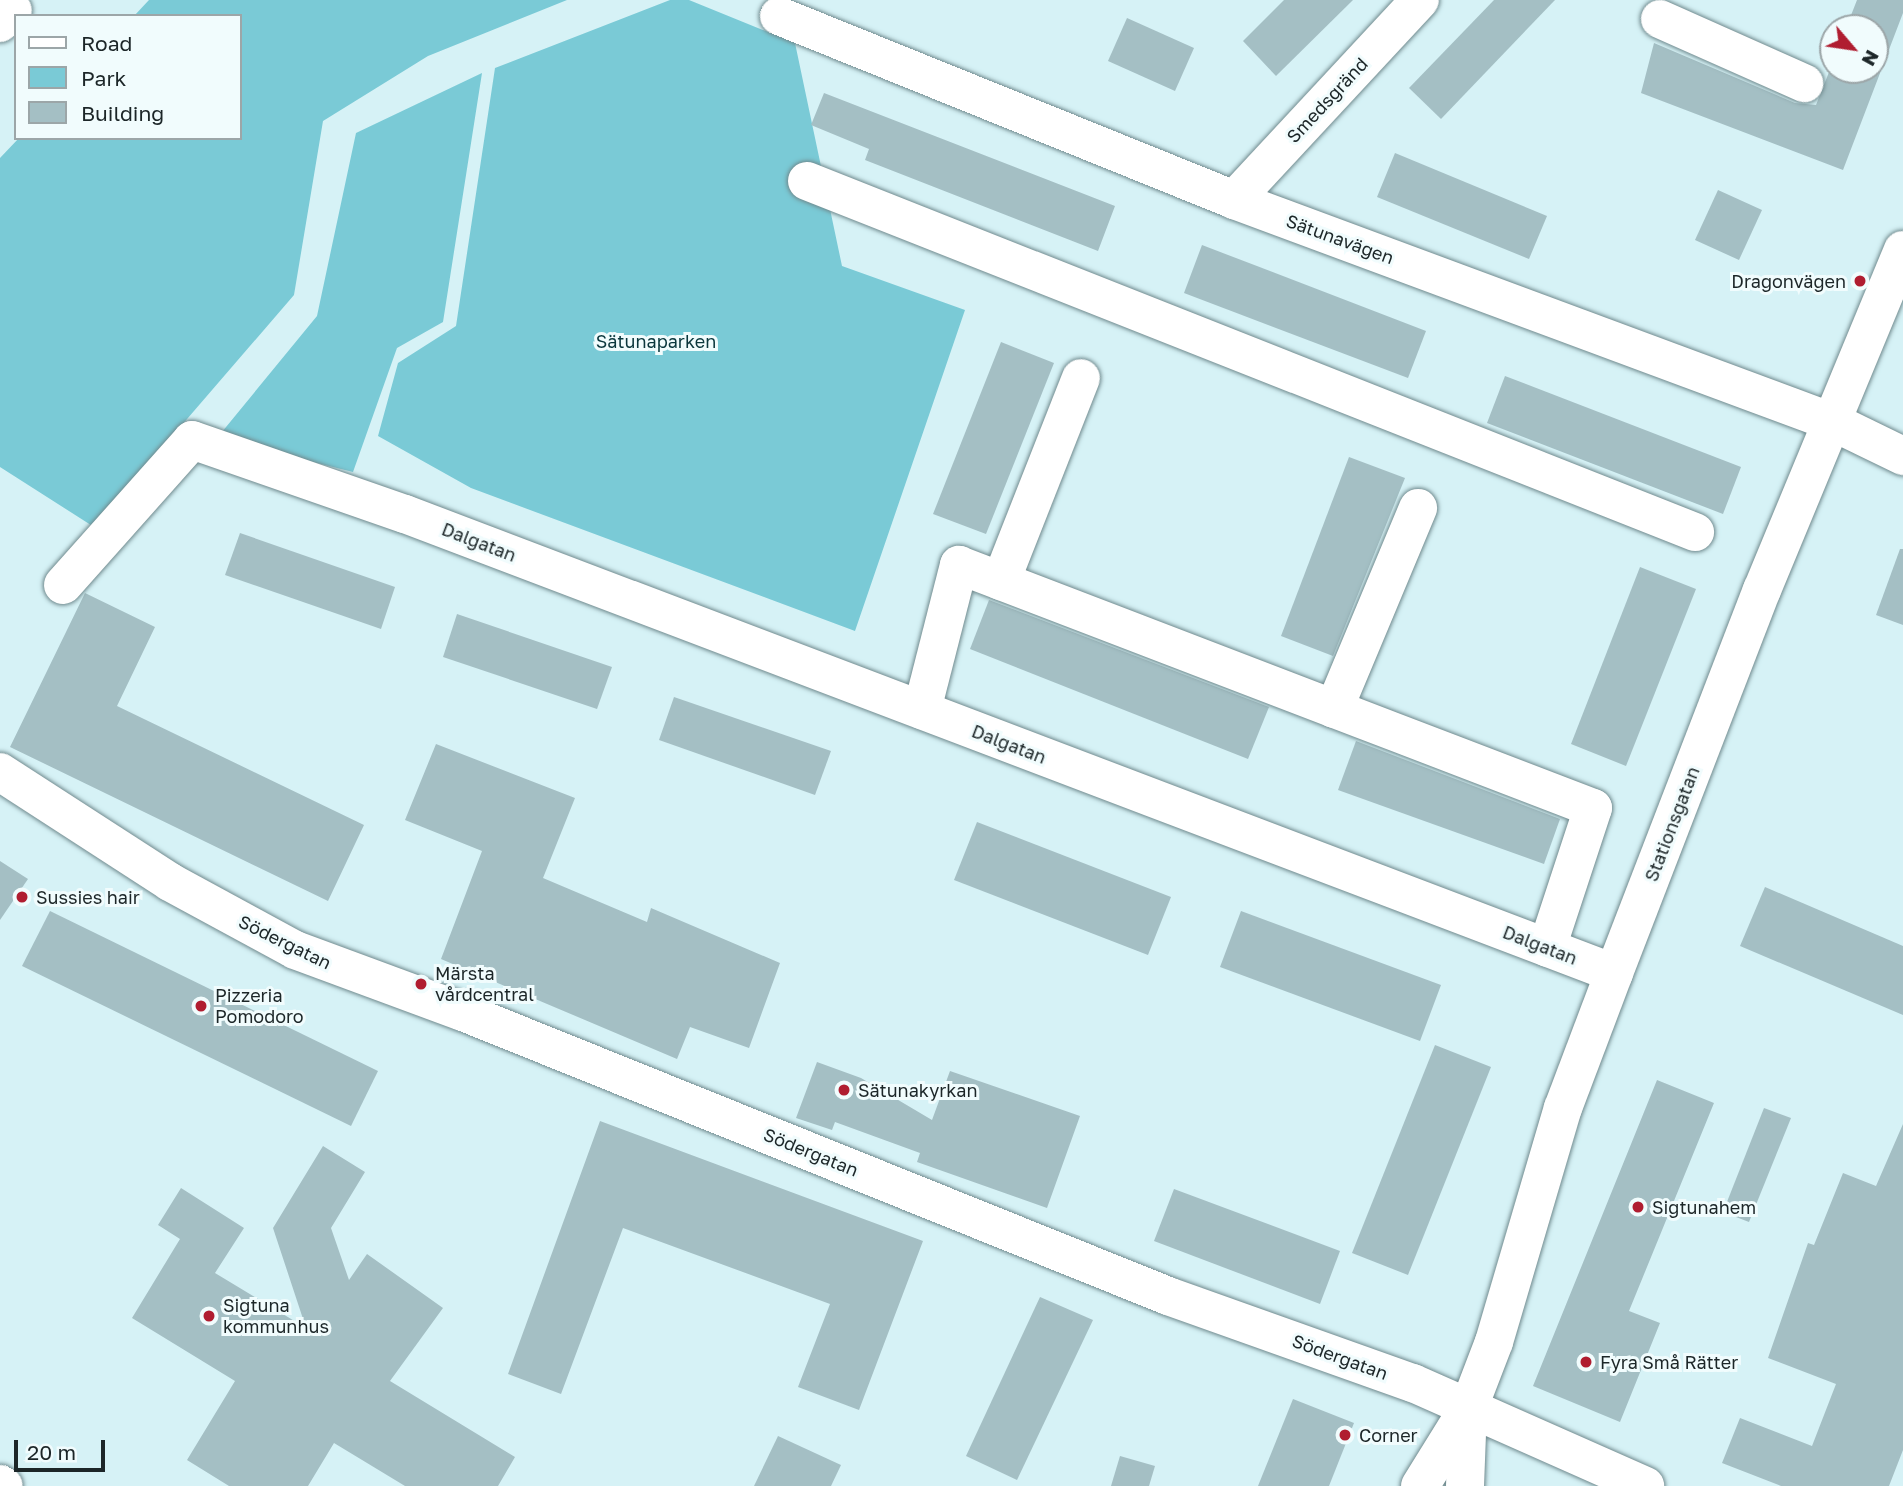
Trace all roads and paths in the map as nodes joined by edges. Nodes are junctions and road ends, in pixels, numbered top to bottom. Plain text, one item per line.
1 (1420, 0) edge
2 (779, 16) dead end
3 (1660, 19) dead end
4 (1804, 83) dead end
5 (807, 181) dead end
6 (1234, 200) junction
7 (1903, 250) edge
8 (1081, 379) dead end
9 (1835, 423) junction
10 (1903, 456) edge
11 (1418, 508) dead end
12 (1695, 532) dead end
13 (1001, 581) junction
14 (63, 584) dead end
15 (1334, 709) junction
16 (922, 710) junction
17 (0, 772) edge
18 (1547, 948) junction
19 (1614, 973) junction
20 (1469, 1407) junction
21 (1420, 1486) edge
22 (1465, 1486) edge
23 (1646, 1486) edge

1 - 6 street, Smedsgränd
2 - 6 street, Sätunavägen
3 - 4 street
5 - 12 street
6 - 9 street, Sätunavägen
7 - 9 street, Stationsgatan
8 - 13 street
9 - 10 street, Sätunavägen
9 - 19 street, Stationsgatan
11 - 15 street
13 - 15 street
13 - 16 street
14 - 16 street, Dalgatan
15 - 18 street
16 - 18 street, Dalgatan
17 - 20 street, Södergatan
18 - 19 street, Dalgatan
19 - 20 street, Stationsgatan
20 - 21 street, Stationsgatan
20 - 22 street, Stationsgatan
20 - 23 street, Södergatan

